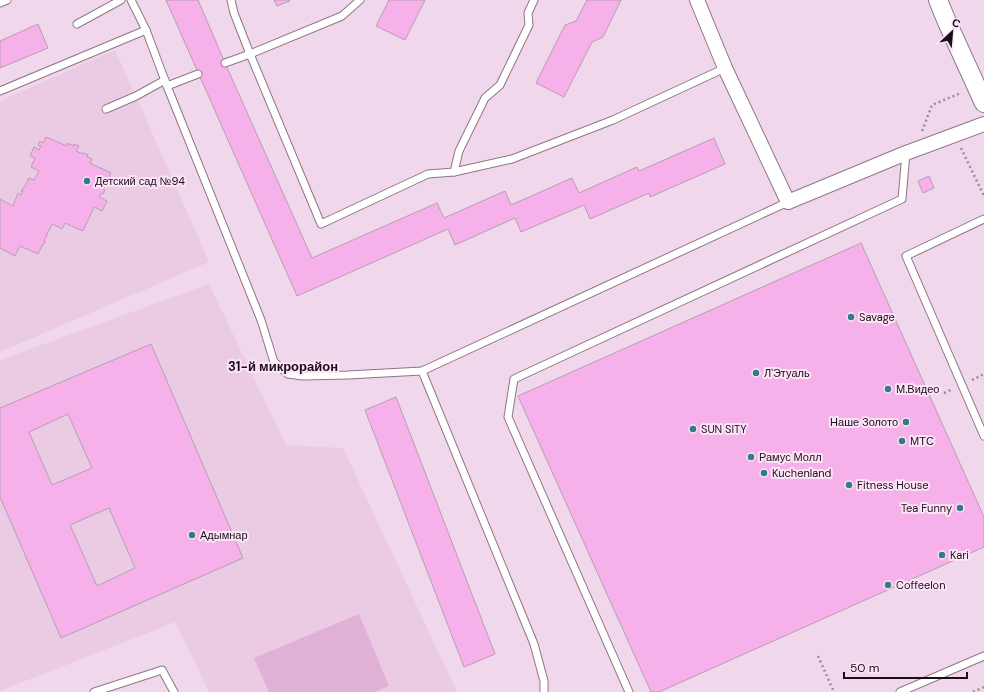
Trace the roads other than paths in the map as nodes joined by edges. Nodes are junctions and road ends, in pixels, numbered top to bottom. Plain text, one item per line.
1 (7, 0) edge
2 (121, 0) edge
3 (131, 0) edge
4 (231, 0) edge
5 (360, 0) edge
6 (534, 0) edge
7 (697, 0) edge
8 (938, 0) edge
9 (0, 3) edge
10 (77, 24) dead end
11 (146, 30) junction
12 (250, 54) junction
13 (225, 63) dead end
14 (725, 68) junction
15 (198, 74) dead end
16 (166, 83) junction
17 (0, 91) edge
18 (984, 103) edge
19 (106, 109) dead end
20 (984, 124) edge
21 (910, 152) junction
22 (454, 172) junction
23 (788, 202) junction
24 (984, 219) edge
25 (422, 371) junction
26 (984, 436) edge
27 (984, 656) edge
28 (94, 692) edge
29 (174, 692) edge
30 (544, 692) edge
31 (629, 692) edge
32 (900, 692) edge

1 - 9 lane
2 - 10 lane
3 - 11 lane
4 - 12 lane
5 - 12 lane
6 - 22 lane
7 - 14 street
8 - 18 street
11 - 16 lane
11 - 17 lane
12 - 13 lane
12 - 22 lane
14 - 22 lane
14 - 23 street
15 - 16 lane
16 - 19 lane
16 - 25 lane
20 - 21 street
21 - 23 street
21 - 31 lane
23 - 25 lane
24 - 26 lane
25 - 30 lane
27 - 32 lane
28 - 29 lane

